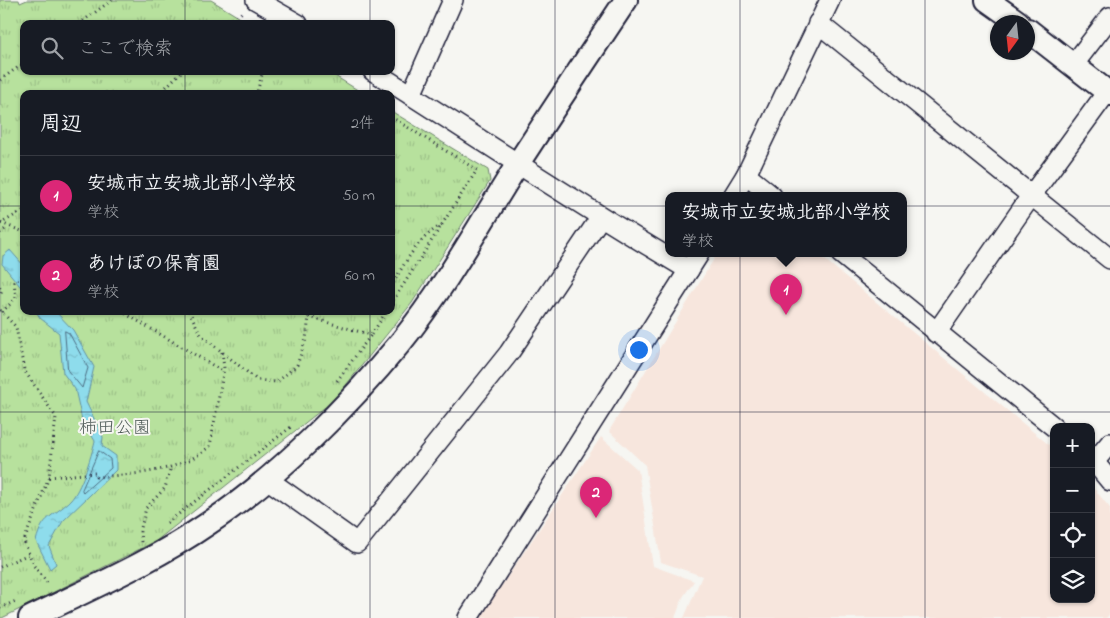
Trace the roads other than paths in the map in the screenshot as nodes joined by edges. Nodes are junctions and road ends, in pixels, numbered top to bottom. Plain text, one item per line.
1 (453, 0) edge
2 (626, 0) edge
3 (830, 0) edge
4 (987, 0) edge
5 (263, 1) edge
6 (1008, 15) edge
7 (1110, 17) edge
8 (292, 20) edge
9 (818, 23) junction
10 (1035, 35) edge
11 (1074, 64) junction
12 (379, 75) edge
13 (1109, 93) edge
14 (410, 95) junction
15 (519, 163) junction
16 (746, 175) junction
17 (735, 192) edge
18 (767, 192) edge
19 (1031, 196) junction
20 (600, 218) junction
21 (665, 256) edge
22 (667, 257) edge
23 (697, 257) edge
24 (845, 257) edge
25 (1110, 258) edge
26 (689, 270) junction
27 (936, 333) junction
28 (1050, 425) edge
29 (1110, 443) edge
30 (1095, 457) edge
31 (1095, 461) edge
32 (267, 478) junction
33 (1110, 480) edge
34 (30, 618) edge
35 (468, 618) edge

1 - 14 street
2 - 15 street
3 - 9 street
4 - 6 street
5 - 8 street
7 - 11 street
9 - 16 street
9 - 19 street
10 - 11 street
11 - 13 street
12 - 14 street
13 - 19 street
14 - 15 street
15 - 20 street
15 - 32 street
16 - 17 street
16 - 18 street
19 - 25 street
19 - 27 street
20 - 21 street
20 - 32 street
22 - 26 street
23 - 26 street
24 - 27 street
26 - 35 street
27 - 28 street
29 - 30 street
31 - 33 street
32 - 34 street

